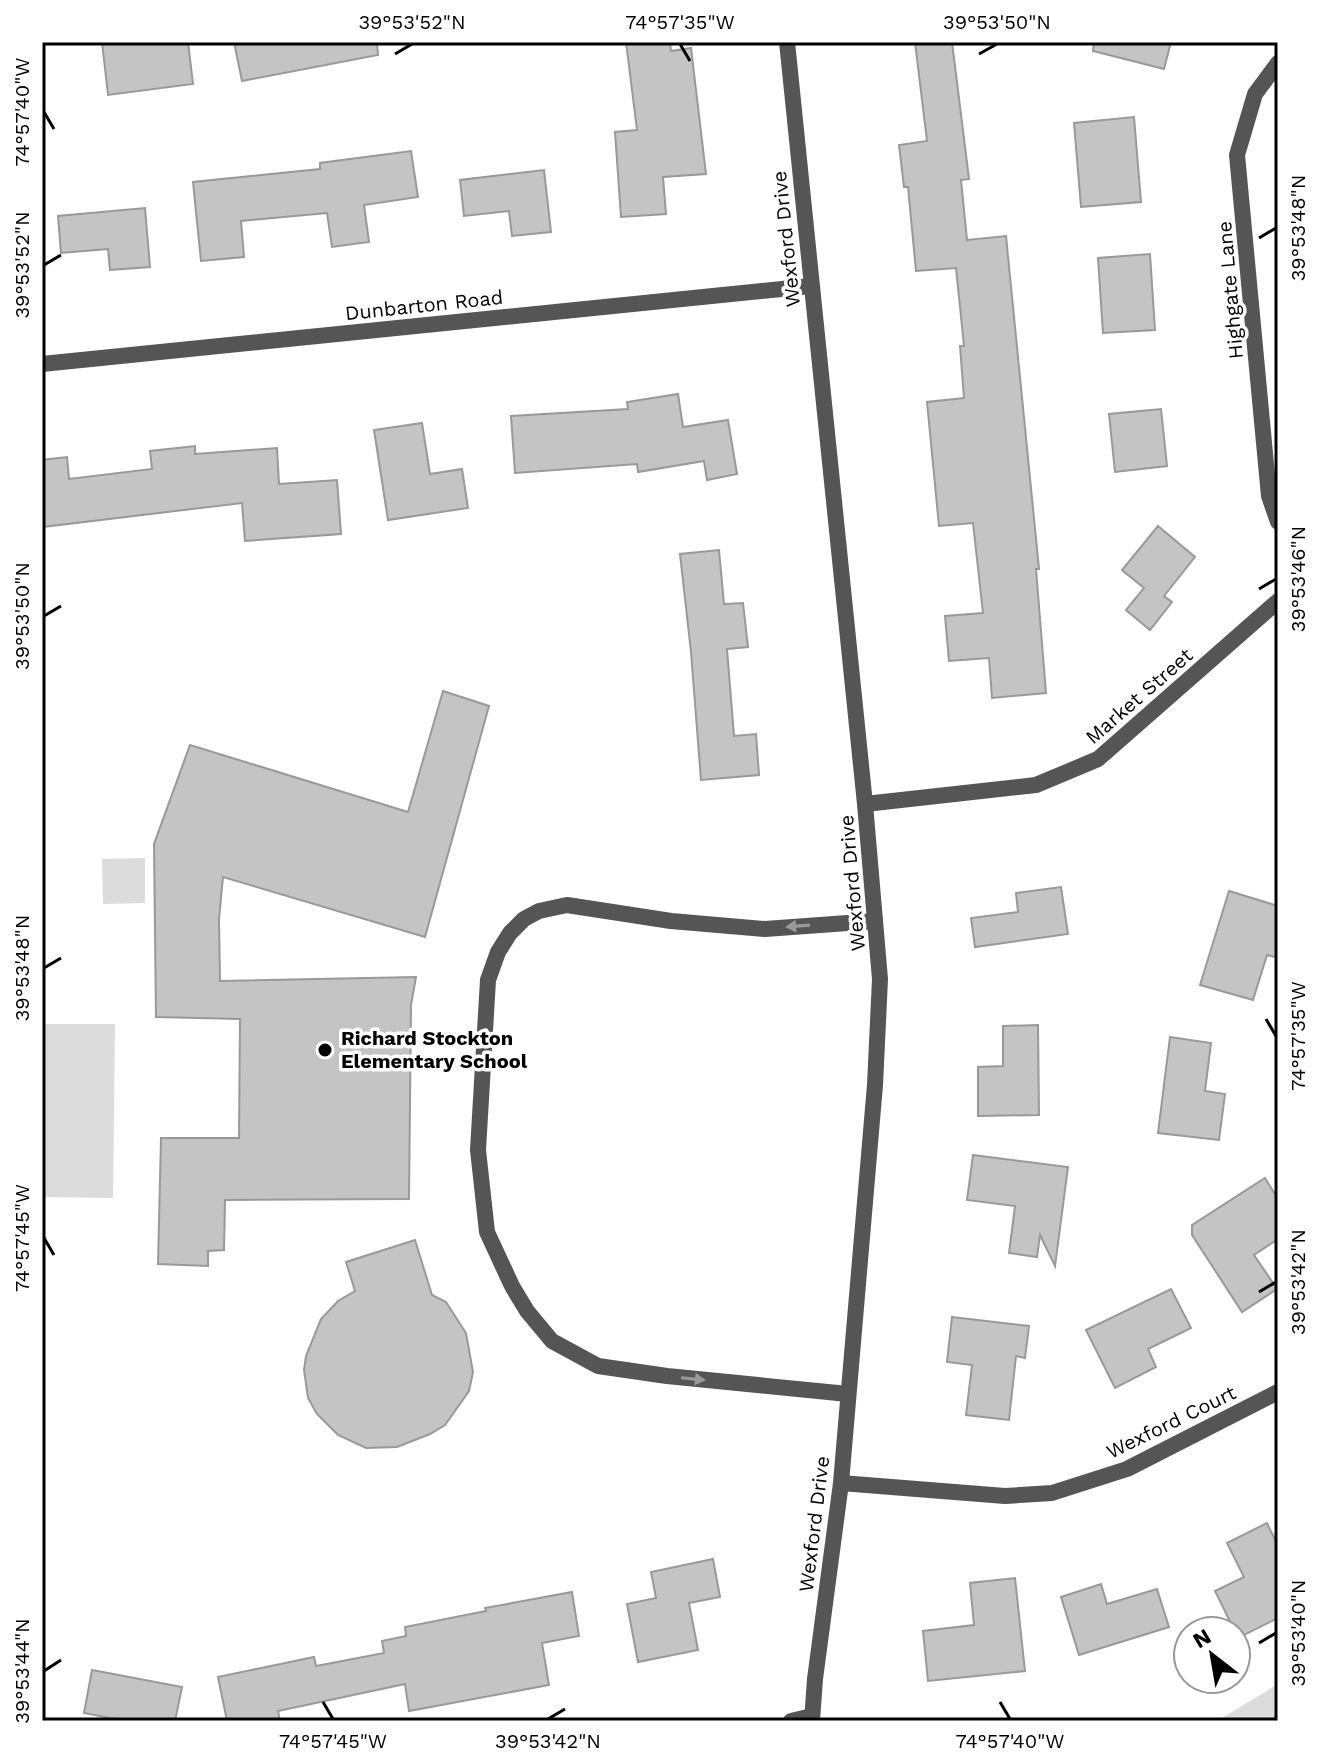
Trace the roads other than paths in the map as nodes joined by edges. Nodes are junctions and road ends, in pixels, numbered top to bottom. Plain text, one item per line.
1 (787, 42) edge
2 (1278, 63) edge
3 (811, 286) junction
4 (42, 364) edge
5 (1278, 522) edge
6 (1278, 601) edge
7 (865, 804) junction
8 (875, 921) junction
9 (1278, 1392) edge
10 (848, 1394) junction
11 (841, 1483) junction
12 (812, 1719) edge
13 (791, 1721) edge

1 - 3 street, Wexford Drive
2 - 5 street, Highgate Lane
3 - 4 street, Dunbarton Road
3 - 7 street, Wexford Drive
6 - 7 street, Market Street
7 - 8 street, Wexford Drive
8 - 10 street, Wexford Drive
8 -> 10 street
9 - 11 street, Wexford Court
10 - 11 street, Wexford Drive
11 - 12 street, Wexford Drive
12 - 13 street

